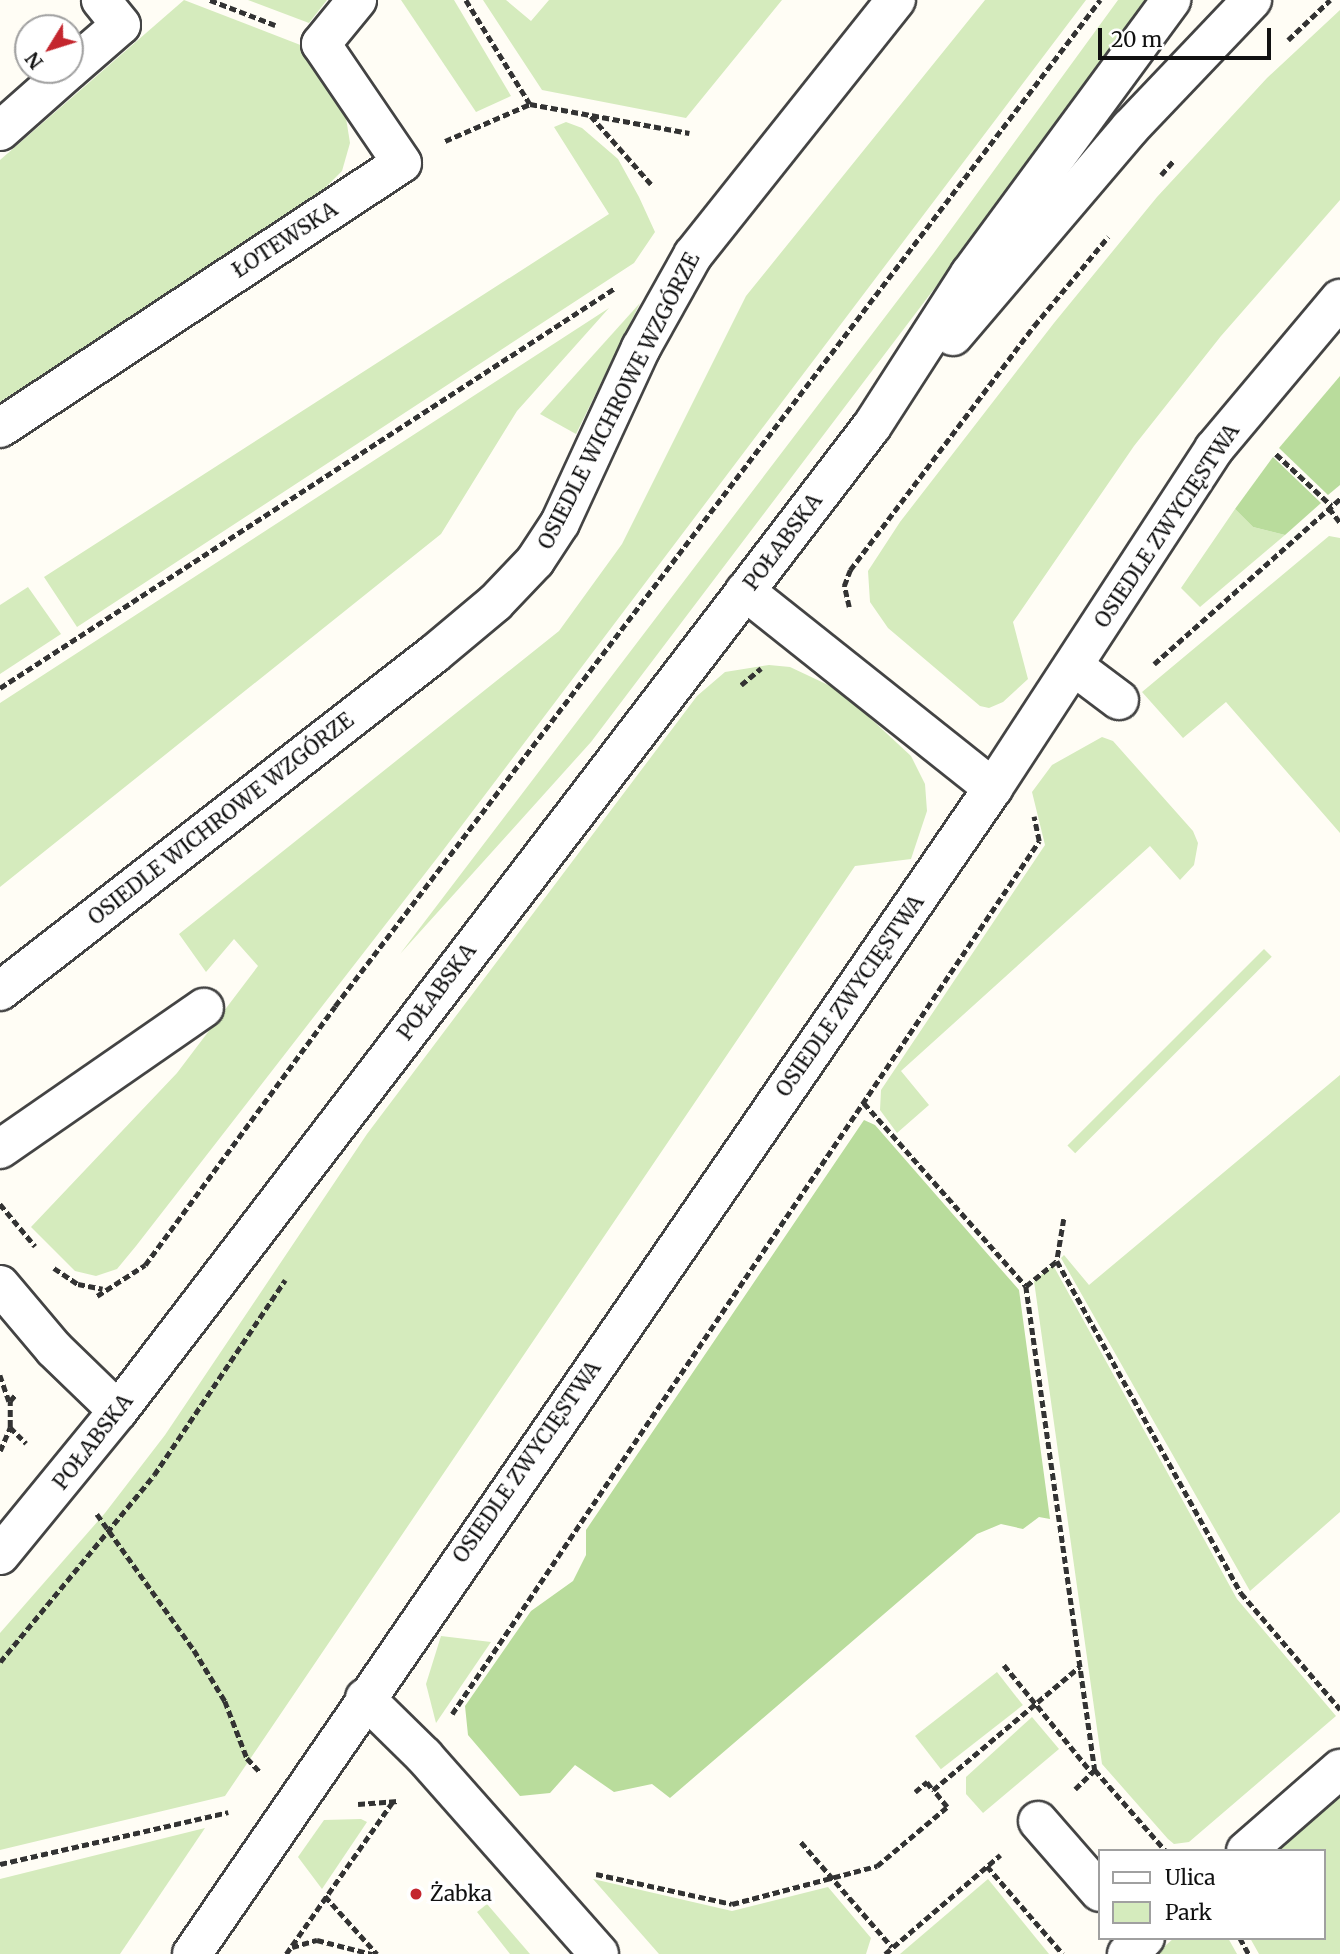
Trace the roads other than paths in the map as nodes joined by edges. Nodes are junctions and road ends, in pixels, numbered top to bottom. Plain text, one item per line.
1 (101, 0) edge
2 (357, 0) edge
3 (896, 0) edge
4 (1171, 0) edge
5 (1252, 0) edge
6 (84, 58) edge
7 (54, 84) edge
8 (0, 131) edge
9 (1340, 299) edge
10 (872, 426) junction
11 (0, 428) edge
12 (745, 591) junction
13 (1074, 667) junction
14 (1119, 700) dead end
15 (993, 788) junction
16 (0, 991) edge
17 (204, 1007) dead end
18 (0, 1149) edge
19 (0, 1285) edge
20 (118, 1411) junction
21 (0, 1555) edge
22 (365, 1698) junction
23 (1340, 1769) edge
24 (1038, 1821) road end
25 (1248, 1849) edge
26 (1098, 1890) edge
27 (192, 1954) edge
28 (599, 1954) edge

1 - 6 street
2 - 11 street, ŁOTEWSKA
3 - 16 street, OSIEDLE WICHROWE WZGÓRZE
4 - 10 street, POŁABSKA
5 - 10 street, POŁABSKA
7 - 8 street
9 - 13 street, OSIEDLE ZWYCIĘSTWA
10 - 12 street, POŁABSKA
12 - 15 street
12 - 20 street, POŁABSKA
13 - 14 street
13 - 15 street, OSIEDLE ZWYCIĘSTWA
15 - 22 street, OSIEDLE ZWYCIĘSTWA
17 - 18 street
19 - 20 street
20 - 21 street, POŁABSKA
22 - 27 street, OSIEDLE ZWYCIĘSTWA
22 - 28 street
23 - 25 street
24 - 26 street

